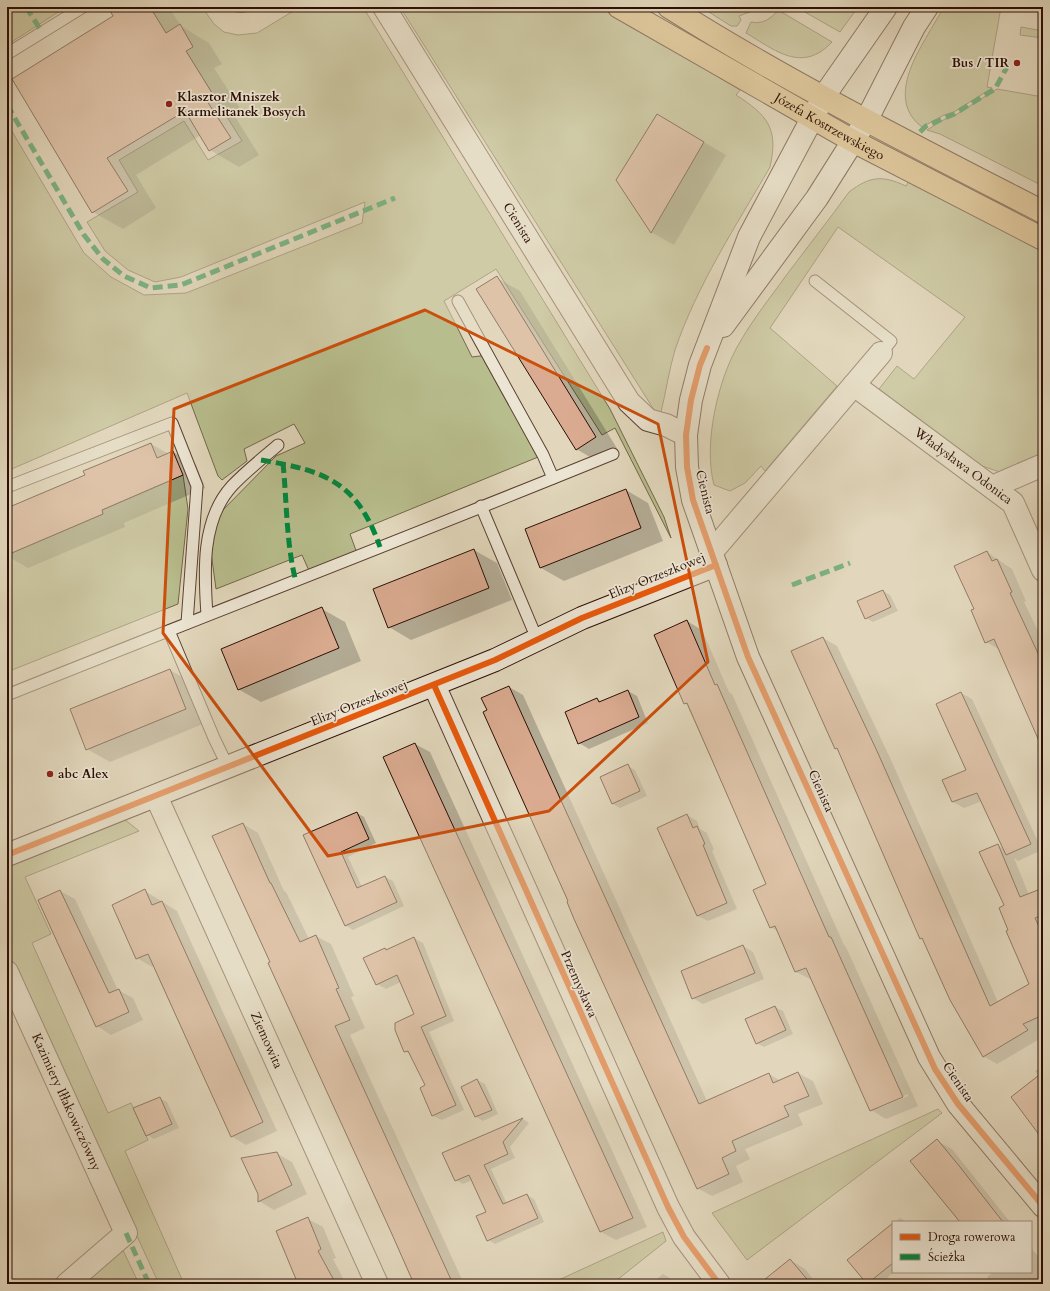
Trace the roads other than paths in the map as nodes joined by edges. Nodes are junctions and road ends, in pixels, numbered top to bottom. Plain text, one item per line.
1 (82, 7) edge
2 (384, 7) edge
3 (619, 7) edge
4 (669, 7) edge
5 (886, 7) edge
6 (927, 7) edge
7 (7, 54) edge
8 (824, 96) junction
9 (812, 119) junction
10 (867, 119) junction
11 (853, 142) junction
12 (1043, 212) edge
13 (1043, 239) edge
14 (815, 281) dead end
15 (458, 301) dead end
16 (707, 348) junction
17 (882, 353) joint
18 (854, 385) junction
19 (686, 435) junction
20 (278, 445) dead end
21 (613, 454) dead end
22 (1043, 465) edge
23 (553, 478) junction
24 (7, 487) edge
25 (992, 487) junction
26 (481, 506) junction
27 (714, 559) junction
28 (1043, 570) edge
29 (207, 615) junction
30 (187, 623) junction
31 (169, 631) junction
32 (537, 639) junction
33 (434, 685) junction
34 (7, 695) edge
35 (228, 767) junction
36 (156, 796) junction
37 (7, 855) edge
38 (7, 972) edge
39 (1043, 1206) edge
40 (67, 1284) edge
41 (376, 1284) edge
42 (719, 1284) edge

1 - 7 lane
2 - 19 street, Cienista
3 - 9 main road, Józefa Kostrzewskiego
4 - 8 main road, Józefa Kostrzewskiego
5 - 8 street, Cienista
6 - 10 street, Cienista
8 - 9 street, Cienista
8 - 10 main road, Józefa Kostrzewskiego
9 - 11 main road, Józefa Kostrzewskiego
9 - 16 street, Cienista
10 - 11 street, Cienista
10 - 12 main road, Józefa Kostrzewskiego
11 - 13 main road, Józefa Kostrzewskiego
11 - 16 street, Cienista
14 - 17 lane
15 - 23 lane
16 - 19 street, Cienista
17 - 18 street
18 - 25 street, Władysława Odonica
18 - 27 street
19 - 27 street, Cienista
20 - 29 lane
21 - 23 lane
22 - 25 street
23 - 26 lane
24 - 30 lane
25 - 28 street, Władysława Odonica
26 - 29 lane
26 - 32 lane
27 - 32 street, Elizy Orzeszkowej
27 - 39 street, Cienista
29 - 30 lane
30 - 31 lane
31 - 34 lane
31 - 35 lane
32 - 33 street, Elizy Orzeszkowej
33 - 35 street, Elizy Orzeszkowej
33 - 42 street, Przemysława
35 - 36 street, Elizy Orzeszkowej
36 - 37 street, Elizy Orzeszkowej
36 - 41 street, Ziemowita
38 - 40 street, Kazimiery Iłłakowiczówny

